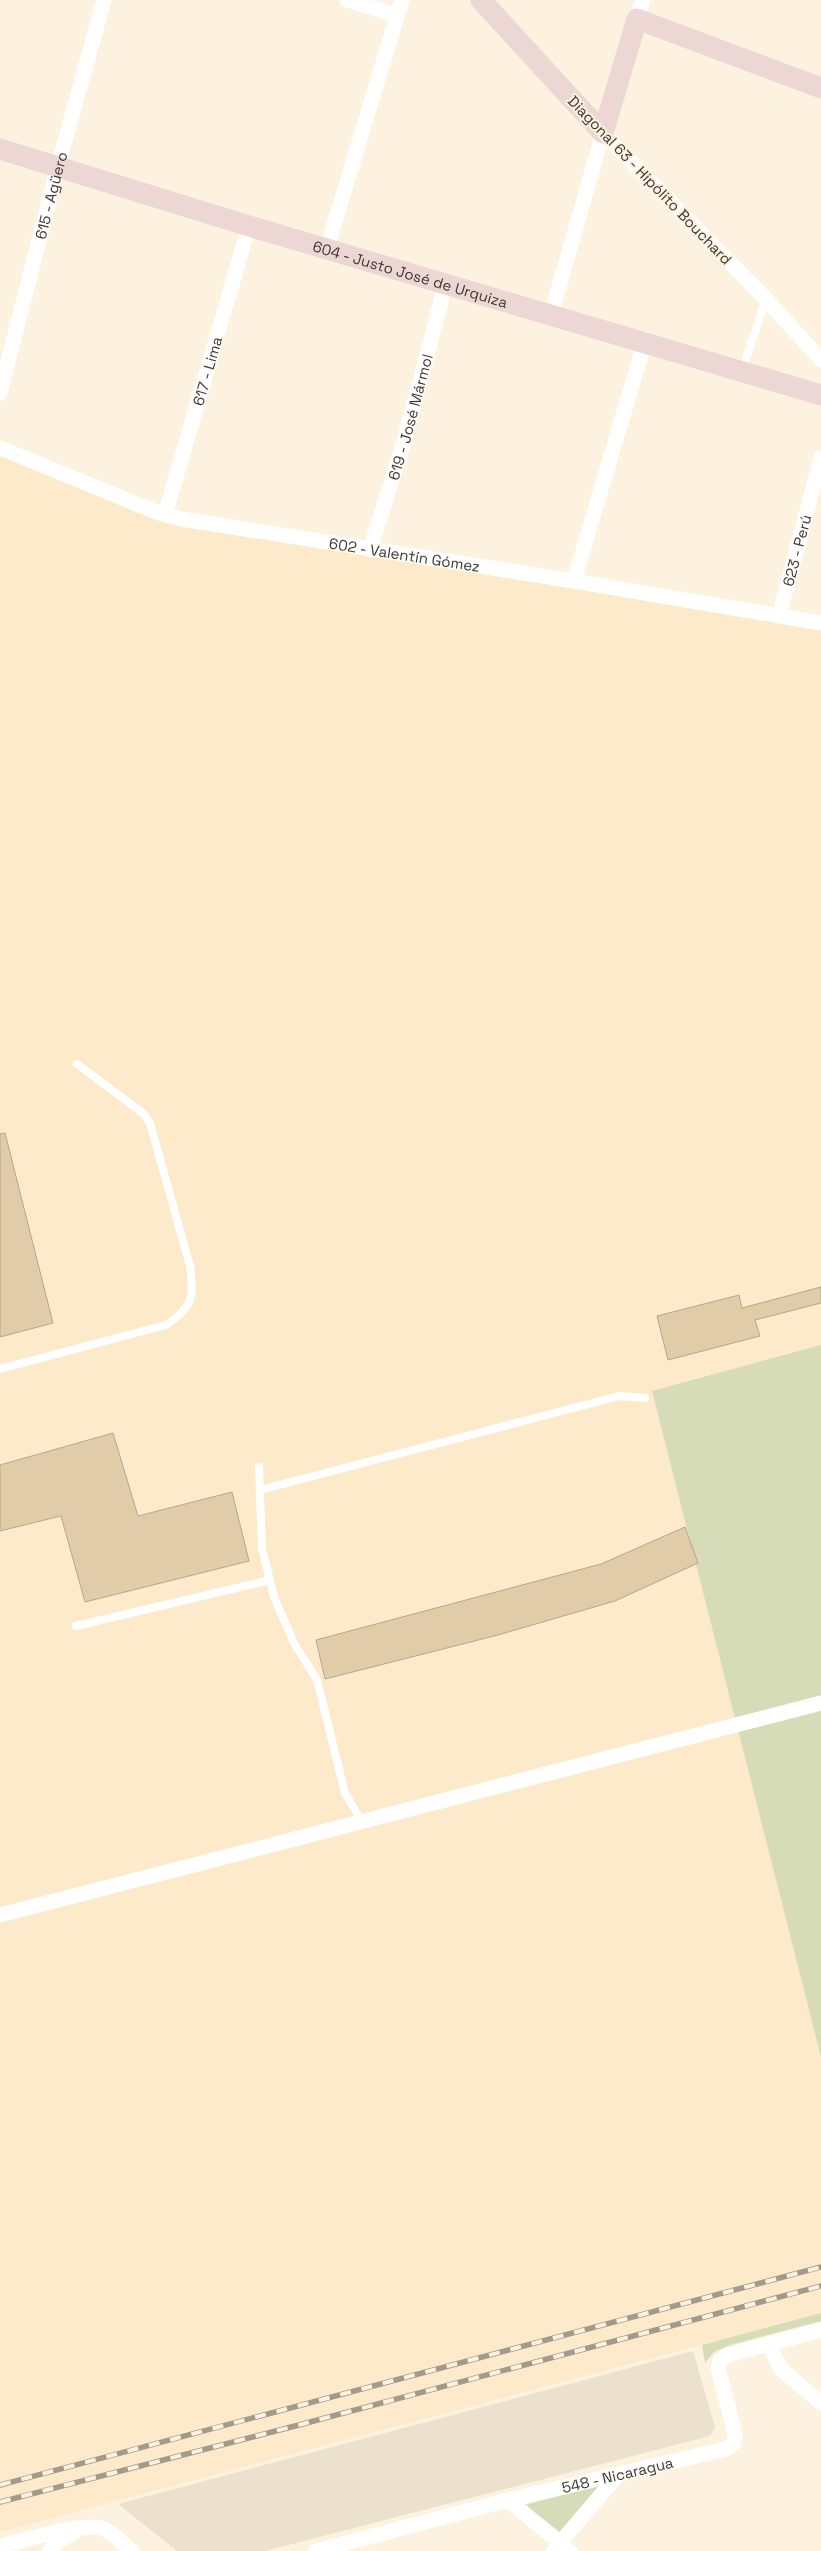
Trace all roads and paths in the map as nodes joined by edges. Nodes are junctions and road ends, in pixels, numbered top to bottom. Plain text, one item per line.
1 (104, 0) edge
2 (347, 0) edge
3 (402, 0) edge
4 (481, 0) edge
5 (640, 9) edge
6 (396, 15) junction
7 (821, 88) edge
8 (603, 133) junction
9 (0, 149) edge
10 (58, 166) junction
11 (249, 226) junction
12 (327, 248) junction
13 (446, 283) junction
14 (766, 299) junction
15 (551, 315) junction
16 (645, 341) junction
17 (821, 360) edge
18 (742, 370) junction
19 (0, 393) edge
20 (821, 395) edge
21 (0, 448) edge
22 (821, 458) edge
23 (165, 515) junction
24 (370, 550) junction
25 (574, 581) junction
26 (779, 616) junction
27 (821, 623) edge
28 (77, 1064) dead end
29 (0, 1370) edge
30 (645, 1398) dead end
31 (259, 1467) dead end
32 (260, 1490) junction
33 (270, 1580) junction
34 (76, 1626) dead end
35 (821, 1704) edge
36 (363, 1823) junction
37 (0, 1915) edge
38 (821, 2330) edge
39 (769, 2344) junction
40 (821, 2403) edge
41 (617, 2476) junction
42 (508, 2500) junction
43 (80, 2529) junction
44 (0, 2546) edge
45 (561, 2548) edge
46 (49, 2551) edge
47 (132, 2551) edge
48 (316, 2551) edge

1 - 10 street, 615 - Agüero
2 - 6 street
3 - 6 street
4 - 8 main road, Diagonal 63 - Hipólito Bouchard
5 - 7 main road
5 - 8 main road
6 - 12 street
8 - 14 street, Diagonal 63 - Hipólito Bouchard
8 - 15 street
9 - 10 main road, 604 - Justo José de Urquiza
10 - 11 main road, 604 - Justo José de Urquiza
10 - 19 street, 615 - Agüero
11 - 12 main road, 604 - Justo José de Urquiza
11 - 23 street, 617 - Lima
12 - 13 main road, 604 - Justo José de Urquiza
13 - 15 main road, 604 - Justo José de Urquiza
13 - 24 street, 619 - José Mármol
14 - 17 street, Diagonal 63 - Hipólito Bouchard
14 - 18 lane
15 - 16 main road, 604 - Justo José de Urquiza
16 - 18 main road, 604 - Justo José de Urquiza
16 - 25 street
18 - 20 main road, 604 - Justo José de Urquiza
21 - 23 street, 602 - Valentín Gómez
22 - 26 street, 623 - Perú
23 - 24 street, 602 - Valentín Gómez
24 - 25 street, 602 - Valentín Gómez
25 - 26 street, 602 - Valentín Gómez
26 - 27 street, 602 - Valentín Gómez
28 - 29 lane
30 - 32 lane
31 - 32 lane
32 - 33 lane
33 - 34 lane
33 - 36 lane
35 - 36 street
36 - 37 street
38 - 39 street, 548 - Nicaragua
39 - 40 street
39 - 41 street, 548 - Nicaragua
41 - 42 street, 548 - Nicaragua
41 - 45 street
42 - 45 street
42 - 48 street, 548 - Nicaragua
43 - 44 street
43 - 46 street
43 - 47 street

